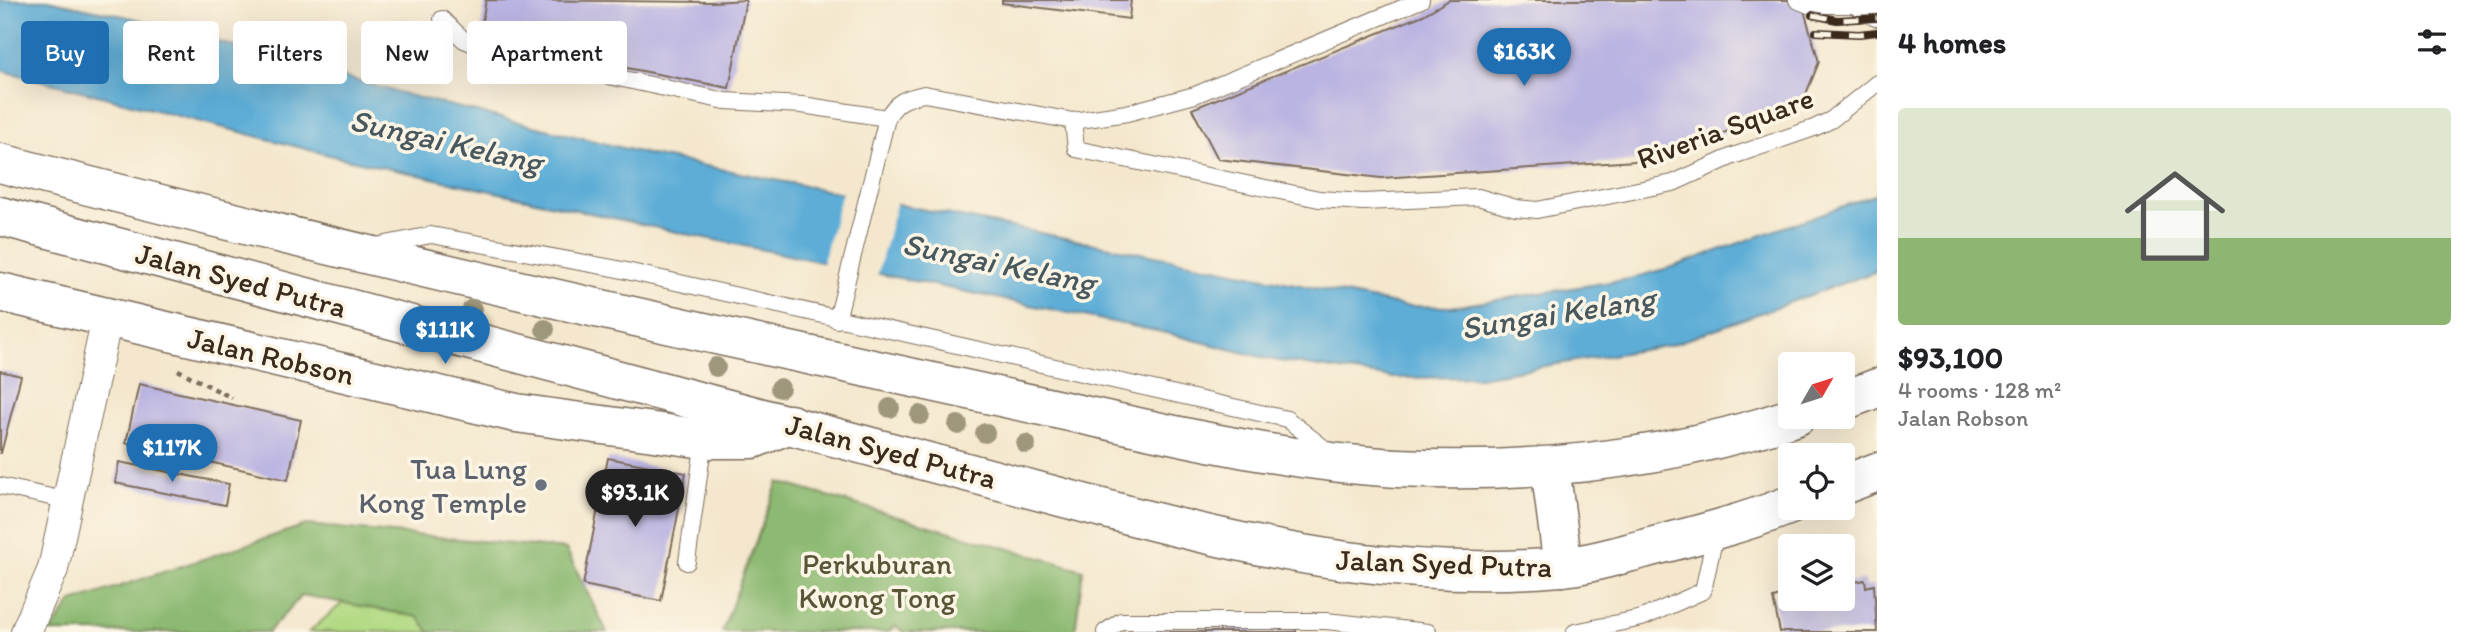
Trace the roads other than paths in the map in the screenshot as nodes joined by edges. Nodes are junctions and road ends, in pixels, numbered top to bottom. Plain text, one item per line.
1 (1421, 0) edge
2 (1797, 0) edge
3 (1866, 5) edge
4 (442, 19) dead end
5 (1877, 83) edge
6 (1073, 121) junction
7 (886, 122) junction
8 (0, 163) edge
9 (0, 216) edge
10 (357, 251) junction
11 (0, 292) edge
12 (839, 312) junction
13 (107, 318) junction
14 (1877, 388) edge
15 (1855, 396) edge
16 (1778, 421) edge
17 (790, 424) junction
18 (704, 439) junction
19 (1343, 463) junction
20 (1550, 466) junction
21 (1877, 472) edge
22 (1855, 480) edge
23 (0, 486) edge
24 (69, 501) junction
25 (1778, 509) edge
26 (1716, 531) junction
27 (687, 562) dead end
28 (1563, 567) junction
29 (26, 632) edge
30 (1105, 632) edge
31 (1428, 632) edge
32 (1575, 632) edge

1 - 6 lane
2 - 3 lane
4 - 7 lane
5 - 6 lane, Riveria Square
6 - 7 lane
7 - 12 lane
8 - 10 main road, Jalan Syed Putra
9 - 17 main road, Jalan Syed Putra
10 - 12 lane
10 - 19 main road, Jalan Syed Putra
11 - 13 main road, Jalan Robson
12 - 19 lane
13 - 18 main road, Jalan Robson
13 - 24 street
14 - 15 main road
16 - 20 main road, Jalan Syed Putra
17 - 18 main road, Jalan Robson
17 - 28 main road, Jalan Syed Putra
18 - 27 lane
19 - 20 main road, Jalan Syed Putra
20 - 28 main road
21 - 22 main road
23 - 24 lane
24 - 29 street
25 - 26 main road, Jalan Syed Putra
26 - 28 main road, Jalan Syed Putra
26 - 32 lane
30 - 31 lane

